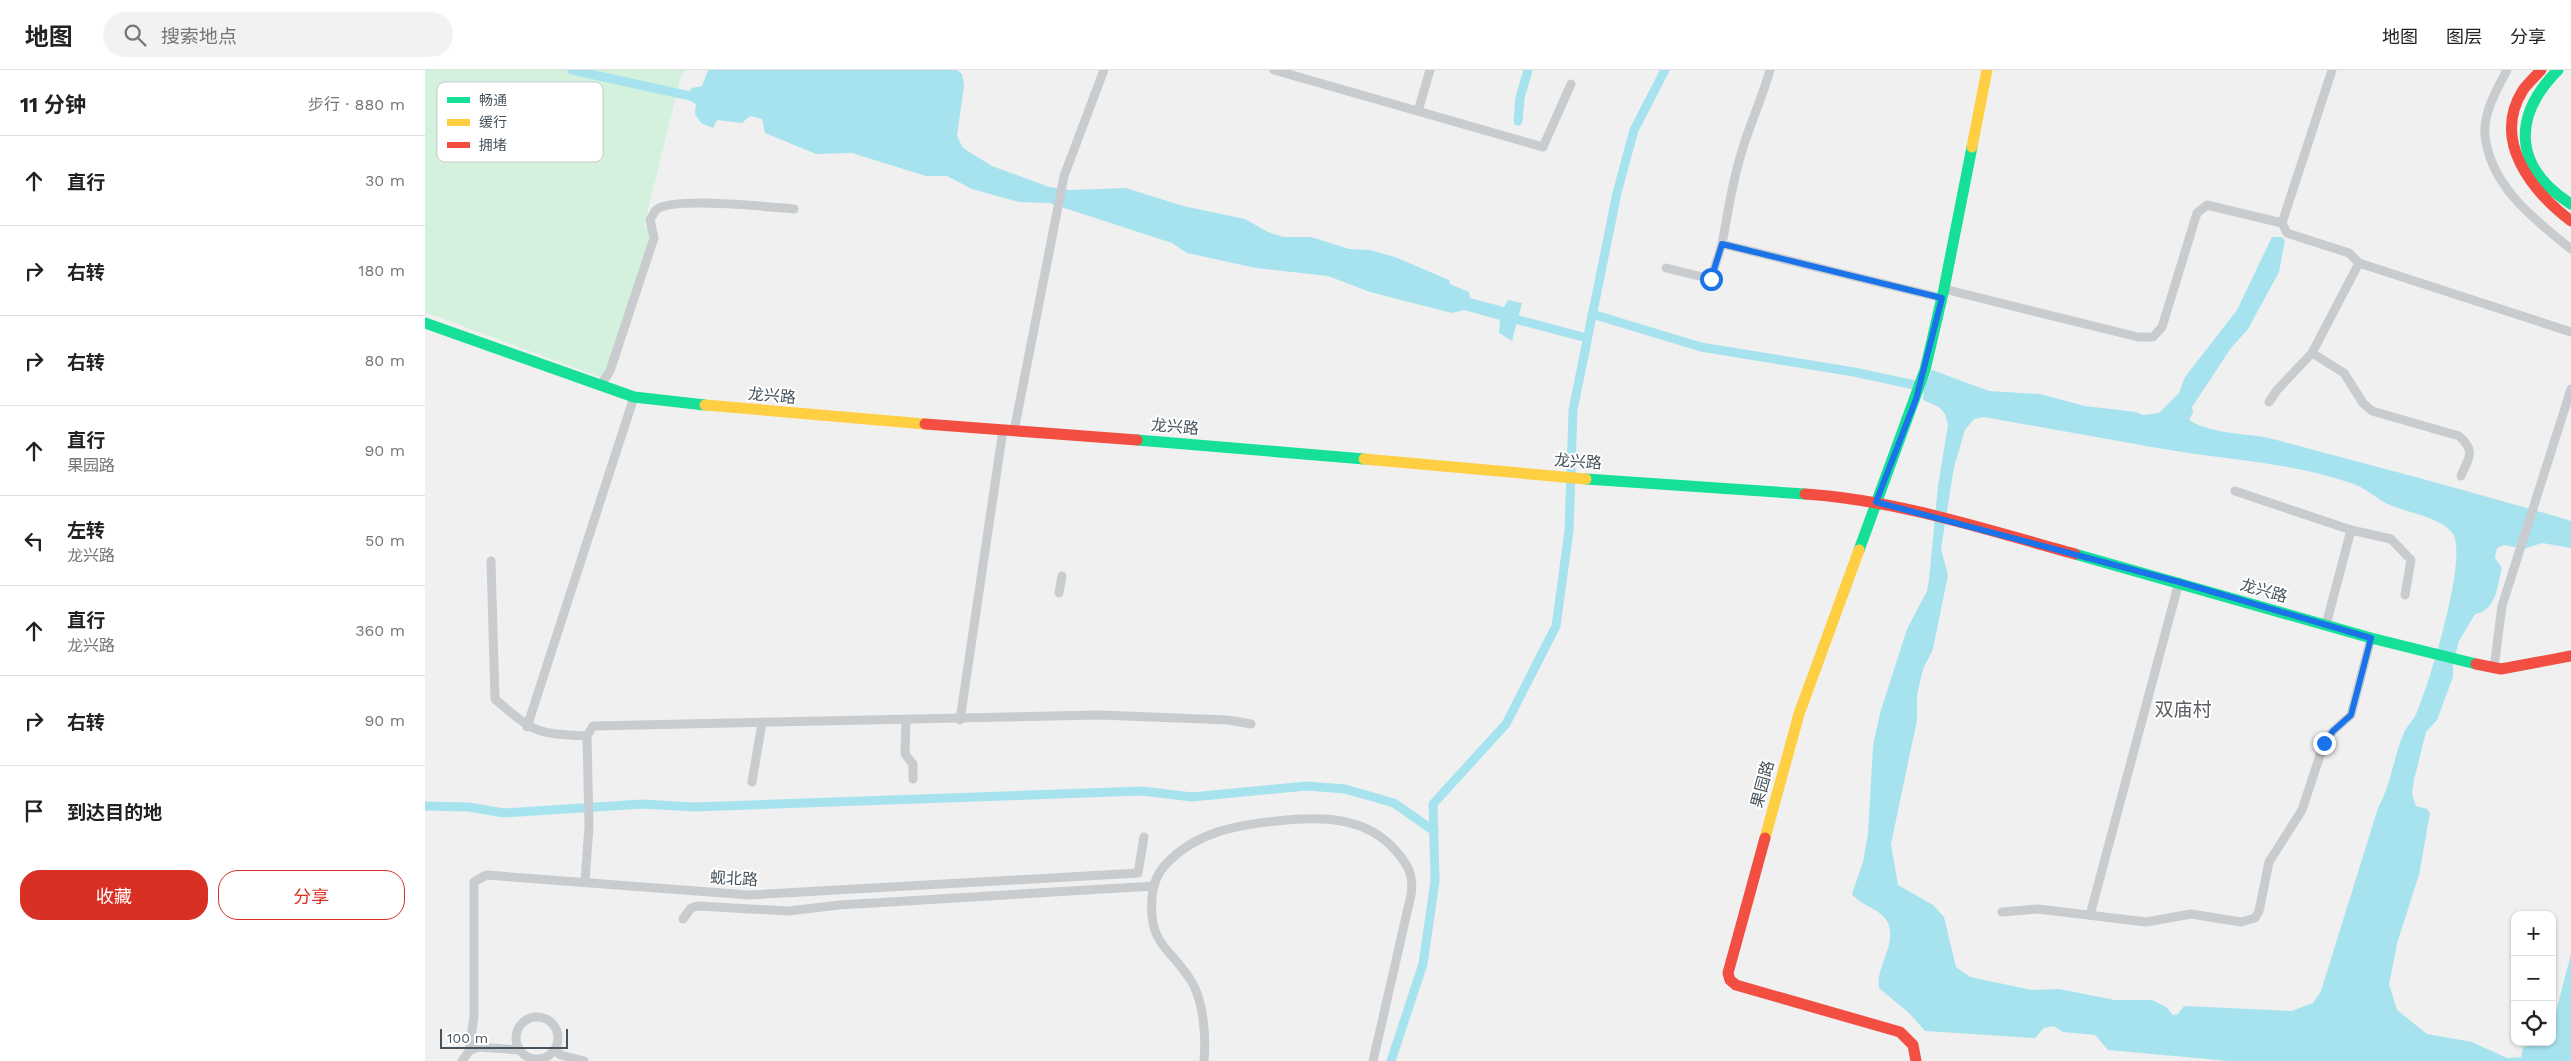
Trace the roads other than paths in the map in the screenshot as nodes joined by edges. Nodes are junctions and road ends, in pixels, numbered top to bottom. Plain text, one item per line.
1 (1104, 70) edge
2 (1274, 70) edge
3 (1310, 70) edge
4 (1430, 70) edge
5 (1770, 70) edge
6 (1987, 70) edge
7 (2331, 70) edge
8 (2507, 70) edge
9 (2541, 70) edge
10 (2558, 70) edge
11 (1306, 79) junction
12 (1571, 84) dead end
13 (1418, 111) junction
14 (2571, 204) edge
15 (794, 209) dead end
16 (2571, 222) edge
17 (2282, 223) junction
18 (1722, 244) junction
19 (2571, 250) edge
20 (2359, 263) junction
21 (1666, 268) dead end
22 (1943, 293) junction
23 (425, 323) edge
24 (2571, 332) edge
25 (2312, 353) junction
26 (600, 386) junction
27 (2571, 389) edge
28 (634, 397) junction
29 (2269, 402) dead end
30 (1009, 431) junction
31 (2461, 476) dead end
32 (2235, 491) dead end
33 (1876, 502) junction
34 (2351, 530) junction
35 (491, 561) dead end
36 (1062, 576) dead end
37 (2179, 582) junction
38 (1059, 593) dead end
39 (2405, 595) dead end
40 (2326, 625) junction
41 (2371, 638) junction
42 (2571, 656) edge
43 (2494, 668) junction
44 (960, 720) junction
45 (906, 721) junction
46 (761, 723) junction
47 (1251, 724) dead end
48 (527, 727) junction
49 (587, 736) junction
50 (913, 779) dead end
51 (752, 782) dead end
52 (1144, 837) dead end
53 (585, 882) junction
54 (1154, 886) junction
55 (2002, 912) dead end
56 (2090, 915) junction
57 (683, 918) dead end
58 (520, 1050) junction
59 (554, 1050) junction
60 (469, 1051) junction
61 (462, 1061) edge
62 (585, 1061) edge
63 (1204, 1061) edge
64 (1373, 1061) edge
65 (1916, 1061) edge

1 - 30 street
2 - 11 street
3 - 11 street
4 - 13 street
5 - 18 street
6 - 22 main road, 果园路
7 - 17 street
8 - 19 street
9 - 16 main road
10 - 14 main road
11 - 13 street
12 - 13 street
15 - 26 street
17 - 20 street
17 - 22 street
18 - 21 street
18 - 22 street
20 - 24 street
20 - 25 street
22 - 33 main road, 果园路
23 - 26 main road, 龙兴路
25 - 29 street
25 - 31 street
26 - 28 main road, 龙兴路
27 - 43 street
28 - 30 main road, 龙兴路
28 - 48 street
30 - 33 main road, 龙兴路
30 - 44 street
32 - 34 street
33 - 37 main road, 龙兴路
33 - 65 main road, 果园路
34 - 39 street
34 - 40 street
35 - 48 street
36 - 38 street
37 - 40 main road, 龙兴路
37 - 56 street
40 - 41 main road, 龙兴路
41 - 43 main road, 龙兴路
41 - 56 street
42 - 43 main road, 龙兴路
44 - 45 street
44 - 47 street
45 - 46 street
45 - 50 street
46 - 49 street
46 - 51 street
48 - 49 street
49 - 53 street
52 - 53 street, 蚬北路
53 - 60 street, 蚬北路
54 - 57 street
54 - 63 street
54 - 64 street
55 - 56 street
58 - 59 street
58 - 59 street
58 - 60 street
59 - 62 street
60 - 61 street, 蚬北路

